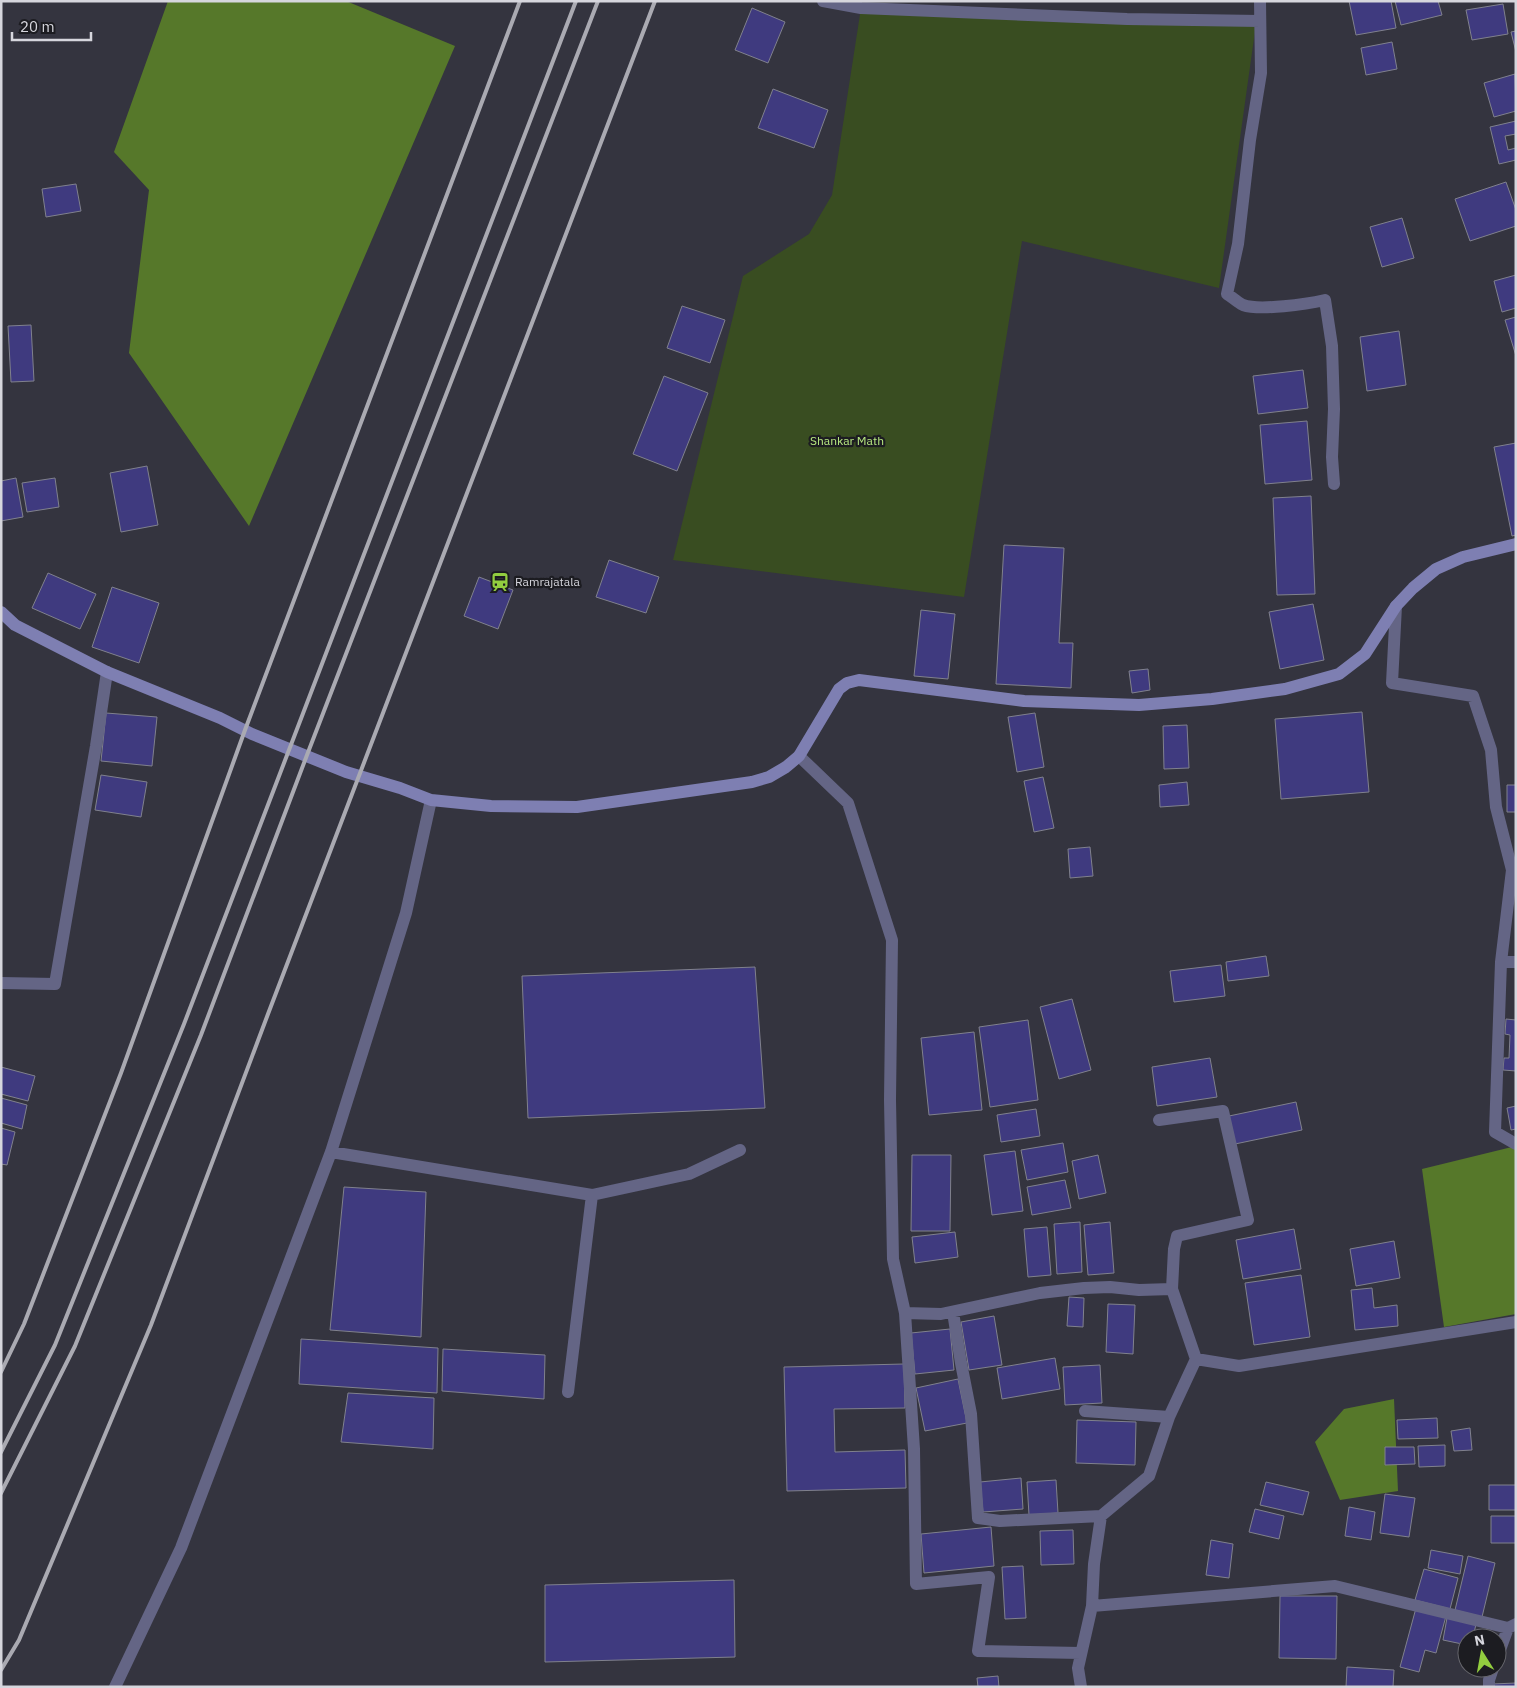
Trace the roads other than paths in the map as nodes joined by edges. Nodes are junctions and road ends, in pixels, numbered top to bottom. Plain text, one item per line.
1 (823, 1) edge
2 (1260, 1) edge
3 (1260, 21) junction
4 (1334, 484) dead end
5 (1516, 544) edge
6 (1396, 606) junction
7 (1, 612) edge
8 (106, 672) junction
9 (799, 756) junction
10 (431, 800) junction
11 (1501, 962) junction
12 (1516, 962) edge
13 (1, 983) edge
14 (1159, 1120) dead end
15 (1516, 1144) edge
16 (740, 1150) dead end
17 (331, 1152) junction
18 (592, 1195) junction
19 (1172, 1289) junction
20 (953, 1312) junction
21 (904, 1313) junction
22 (1516, 1322) edge
23 (1196, 1359) junction
24 (568, 1392) dead end
25 (1085, 1411) dead end
26 (1169, 1417) junction
27 (1101, 1516) junction
28 (1092, 1606) junction
29 (1512, 1626) edge
30 (1081, 1653) junction
31 (115, 1687) edge
32 (1081, 1687) edge

1 - 3 street
2 - 3 street
3 - 4 street
5 - 6 main road
6 - 9 main road
6 - 11 street
7 - 8 main road
8 - 10 main road
8 - 13 street
9 - 10 main road
9 - 21 street
10 - 17 street
11 - 12 street
11 - 15 street
14 - 19 street
16 - 18 street
17 - 18 street
17 - 31 street
18 - 24 street
19 - 20 street
19 - 23 street
20 - 21 street
20 - 27 street
21 - 30 street
22 - 23 street
23 - 26 street
25 - 26 street
26 - 27 street
27 - 28 street
28 - 29 street
28 - 30 street
30 - 32 street

